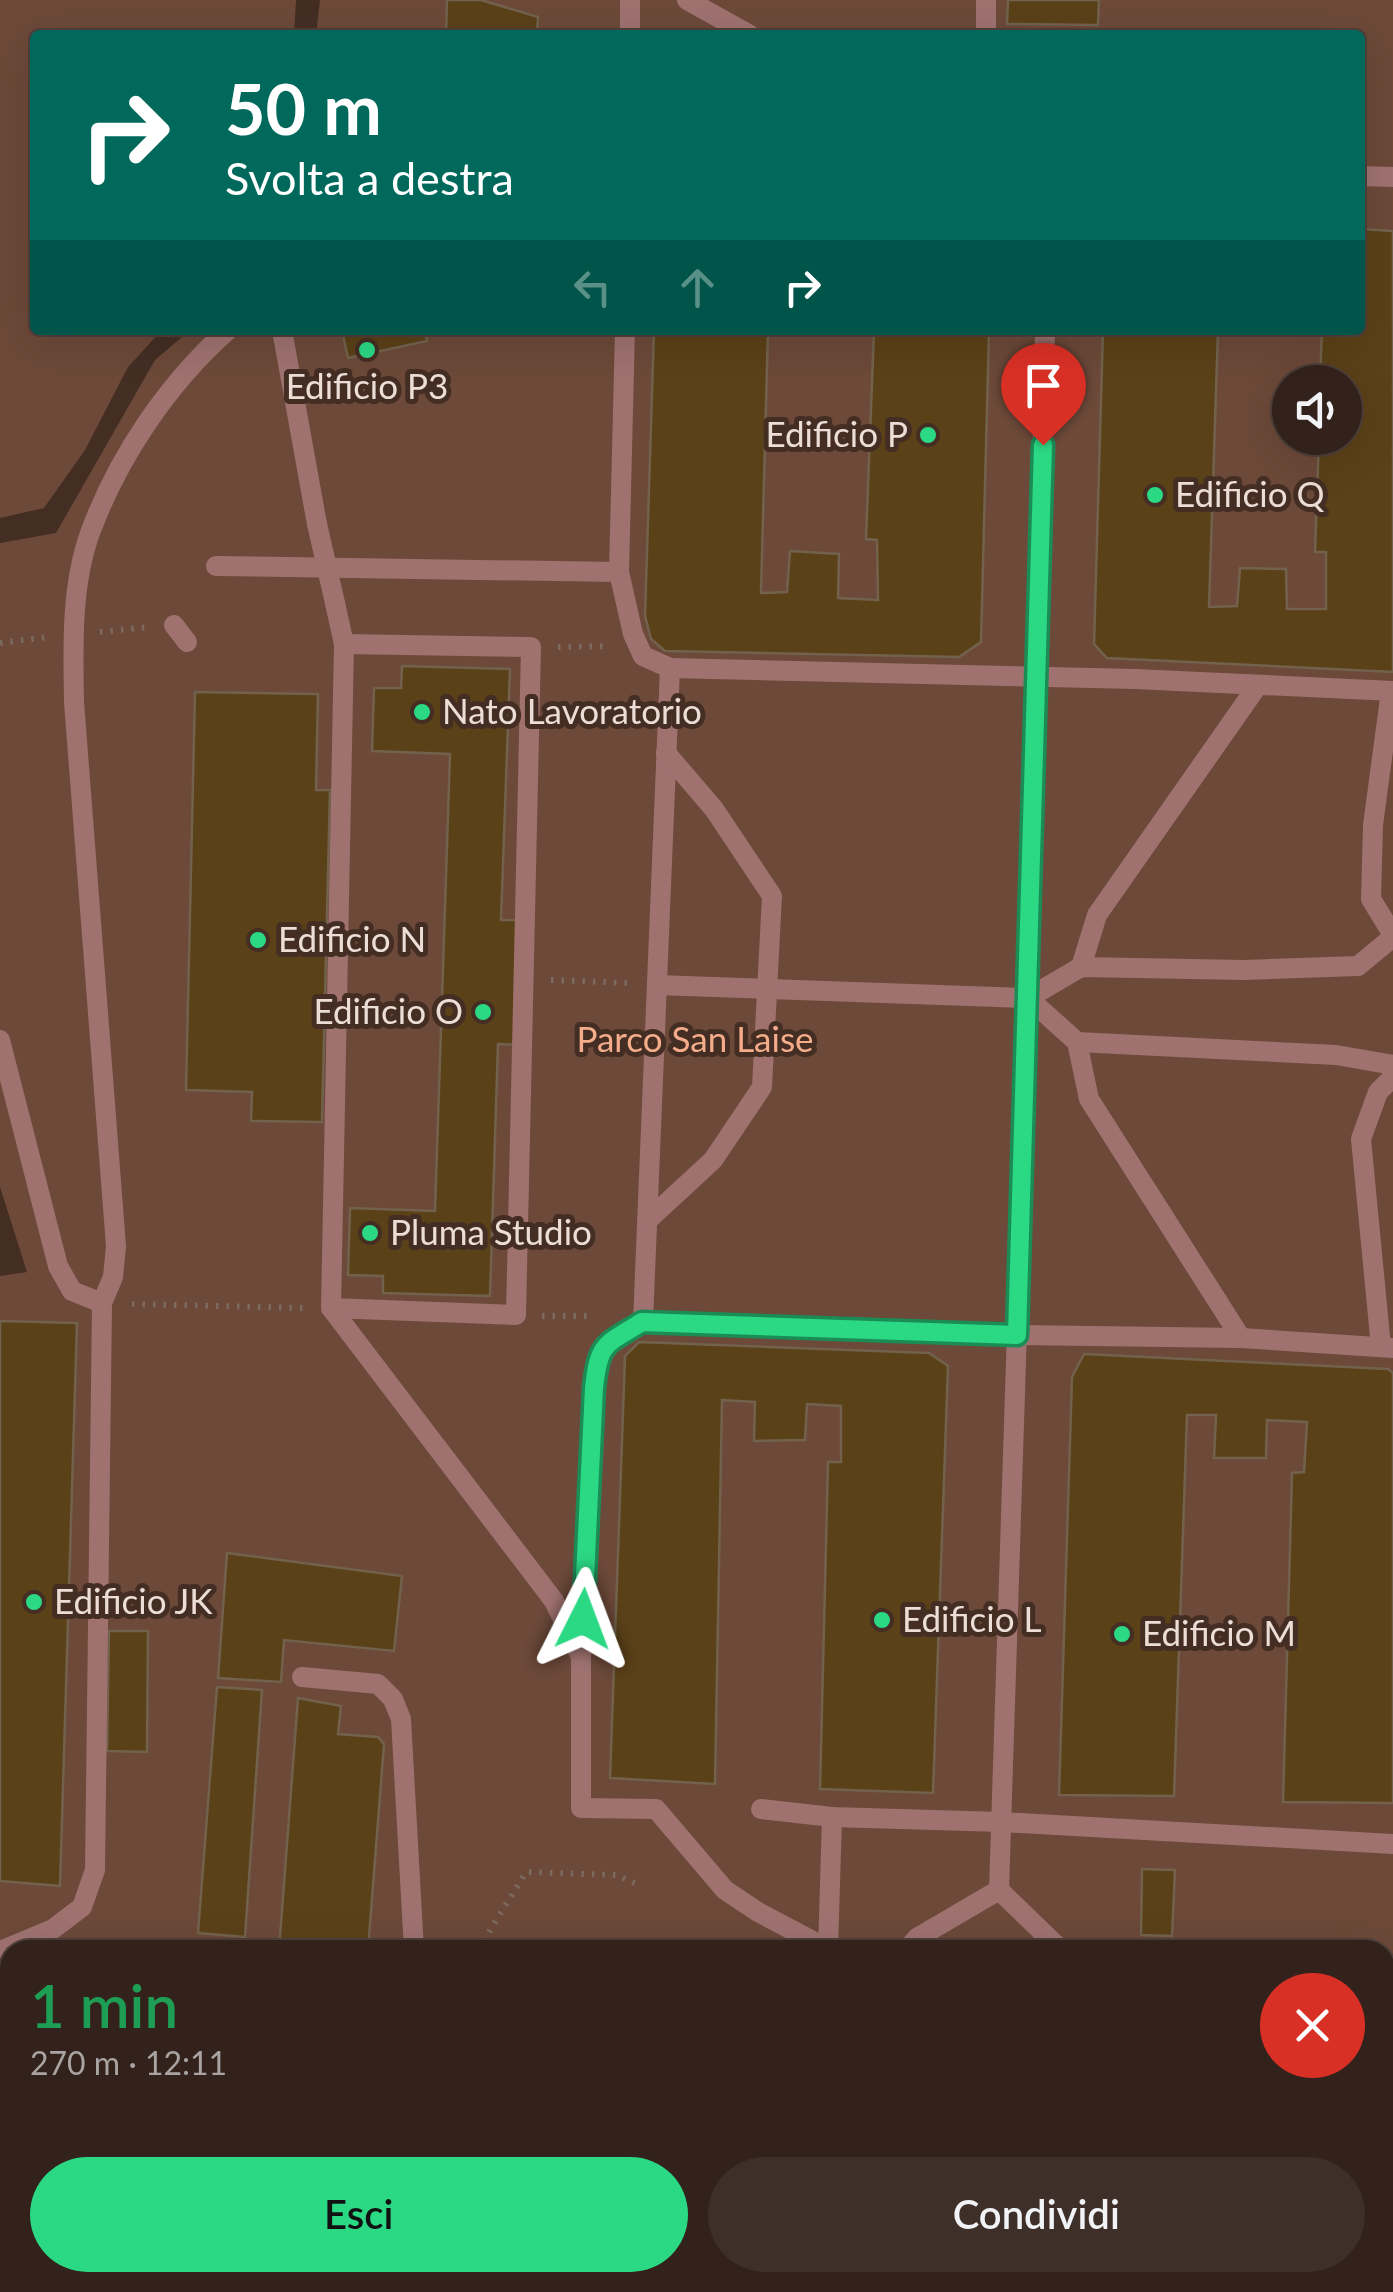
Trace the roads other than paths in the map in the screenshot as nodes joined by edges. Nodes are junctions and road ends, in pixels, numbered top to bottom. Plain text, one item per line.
1 (630, 0) edge
2 (687, 0) edge
3 (986, 0) edge
4 (630, 30) edge
5 (741, 30) edge
6 (986, 30) edge
7 (1365, 176) edge
8 (1393, 177) edge
9 (223, 335) edge
10 (283, 335) edge
11 (625, 335) edge
12 (1045, 335) edge
13 (216, 566) dead end
14 (619, 572) junction
15 (344, 644) junction
16 (670, 668) junction
17 (1038, 676) junction
18 (1258, 685) junction
19 (1392, 691) edge
20 (666, 753) junction
21 (1393, 936) edge
22 (1081, 967) junction
23 (657, 985) junction
24 (766, 988) junction
25 (1028, 998) junction
26 (0, 1040) edge
27 (1077, 1042) junction
28 (1393, 1065) edge
29 (1393, 1077) edge
30 (647, 1221) junction
31 (102, 1303) junction
32 (331, 1308) junction
33 (642, 1322) junction
34 (1017, 1335) junction
35 (1242, 1338) junction
36 (1387, 1347) edge
37 (581, 1657) junction
38 (302, 1677) dead end
39 (761, 1809) dead end
40 (832, 1817) junction
41 (1002, 1822) junction
42 (1393, 1844) edge
43 (999, 1890) junction
44 (27, 1940) edge
45 (413, 1940) edge
46 (812, 1940) edge
47 (829, 1940) edge
48 (914, 1940) edge
49 (1052, 1940) edge

1 - 4 street
2 - 5 street
3 - 6 street
7 - 8 street
9 - 31 street
10 - 15 street, bridge
11 - 14 street
12 - 17 street
13 - 14 street
14 - 16 street
15 - 32 street
15 - 32 street
16 - 17 street
16 - 20 street
17 - 18 street
17 - 25 street
18 - 19 street
18 - 22 street
19 - 21 street
20 - 23 street
20 - 24 street
21 - 22 street
22 - 25 street
23 - 24 street
23 - 30 street
24 - 25 street
24 - 30 street
25 - 27 street
25 - 34 street
26 - 31 street
27 - 28 street
27 - 35 street
29 - 36 street
30 - 33 street
31 - 44 street
32 - 37 street
33 - 34 street
33 - 37 street
34 - 35 street
34 - 41 street
35 - 36 street
37 - 46 street
38 - 45 street
39 - 40 street
40 - 41 street
40 - 47 street
41 - 42 street
41 - 43 street
43 - 48 street
43 - 49 street

